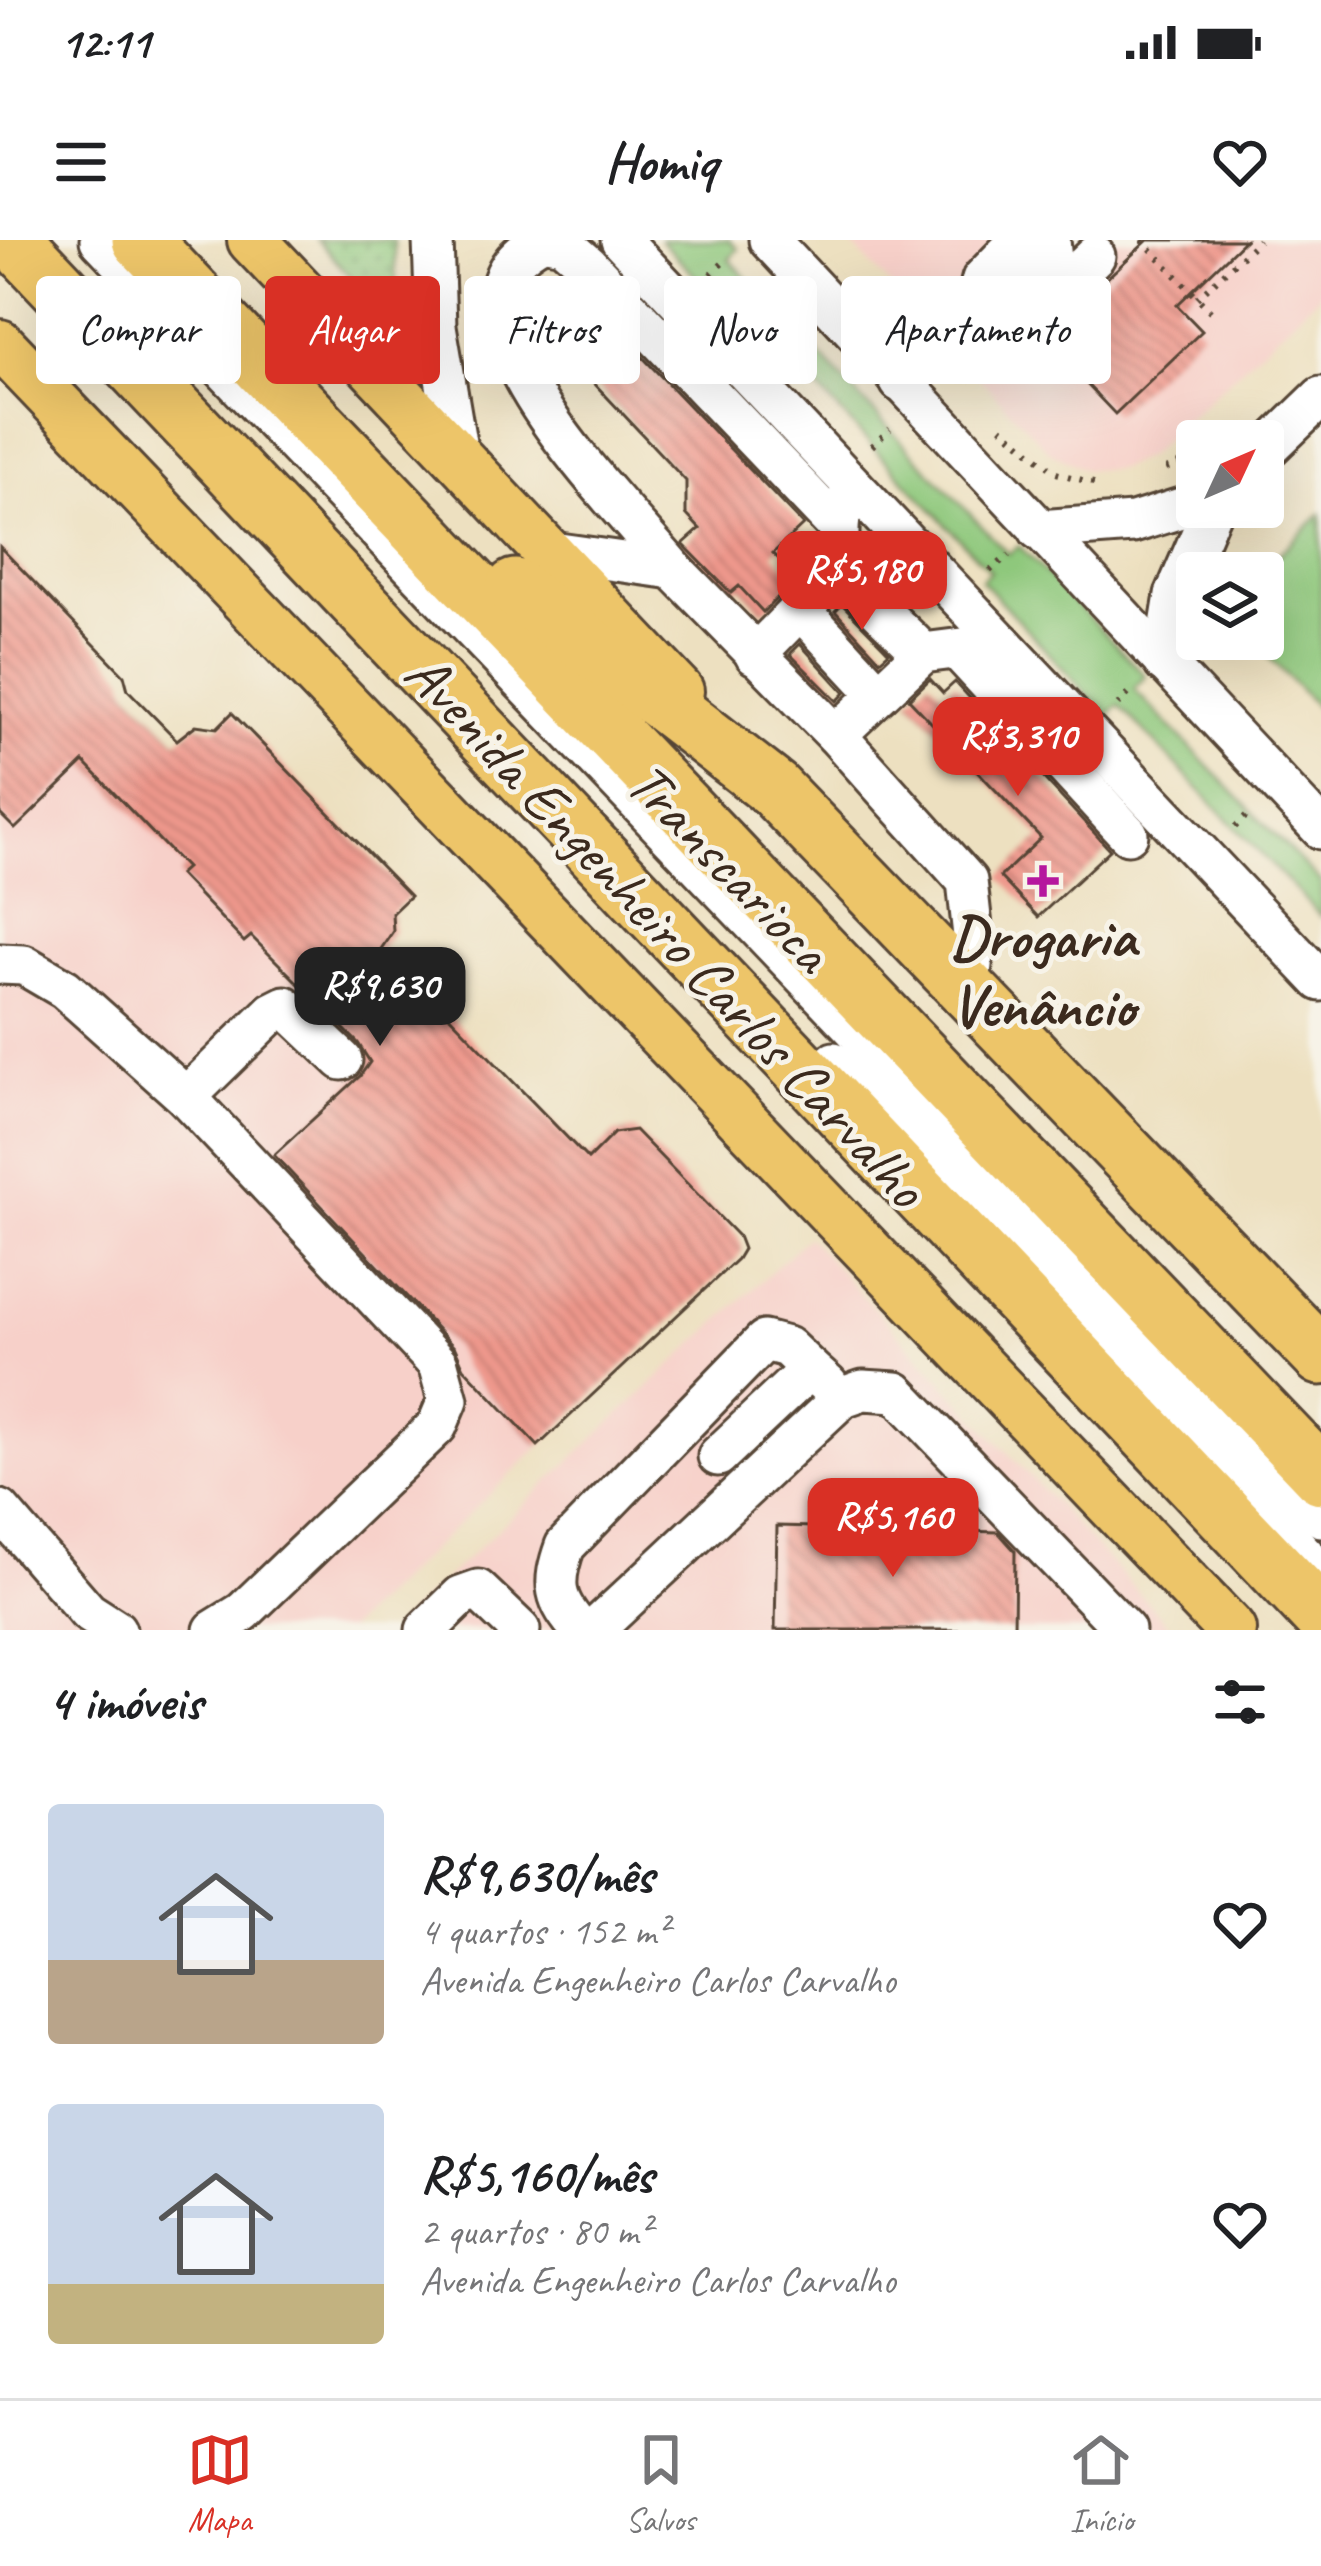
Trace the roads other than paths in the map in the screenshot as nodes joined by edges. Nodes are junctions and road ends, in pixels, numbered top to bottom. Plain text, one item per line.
1 (14, 240) edge
2 (53, 240) edge
3 (100, 240) edge
4 (141, 240) edge
5 (251, 240) edge
6 (621, 240) edge
7 (769, 240) edge
8 (986, 240) edge
9 (1020, 240) edge
10 (1050, 240) edge
11 (562, 243) edge
12 (435, 247) edge
13 (1095, 256) dead end
14 (954, 276) edge
15 (985, 276) edge
16 (1029, 276) edge
17 (1074, 276) edge
18 (841, 318) edge
19 (0, 344) edge
20 (902, 384) edge
21 (1321, 397) edge
22 (1284, 433) edge
23 (459, 460) junction
24 (366, 470) junction
25 (850, 482) junction
26 (1176, 509) edge
27 (837, 526) junction
28 (1204, 528) edge
29 (1024, 543) junction
30 (545, 551) junction
31 (842, 567) junction
32 (674, 569) junction
33 (800, 609) junction
34 (1002, 643) junction
35 (940, 651) junction
36 (755, 655) junction
37 (1164, 662) junction
38 (879, 694) junction
39 (836, 735) junction
40 (774, 789) junction
41 (1321, 830) edge
42 (1128, 834) dead end
43 (0, 964) edge
44 (1321, 981) edge
45 (969, 994) junction
46 (342, 1060) dead end
47 (185, 1097) junction
48 (1152, 1181) junction
49 (1321, 1356) edge
50 (810, 1370) junction
51 (843, 1397) junction
52 (1321, 1436) edge
53 (718, 1456) dead end
54 (1321, 1475) edge
55 (0, 1510) edge
56 (1321, 1517) edge
57 (1321, 1572) edge
58 (1321, 1616) edge
59 (1219, 1624) edge
60 (116, 1630) edge
61 (214, 1630) edge
62 (426, 1630) edge
63 (520, 1630) edge
64 (581, 1630) edge
65 (594, 1630) edge
66 (1125, 1630) edge

1 - 58 highway, Avenida Engenheiro Carlos Carvalho
2 - 57 street, Transcarioca
3 - 56 street, Transcarioca
4 - 24 highway, Avenida Engenheiro Carlos Carvalho
5 - 23 main road
6 - 25 street
7 - 18 street
8 - 14 street
9 - 15 street
10 - 16 street
11 - 27 street
11 - 32 street
12 - 23 street
13 - 17 street
19 - 59 main road, Avenida Engenheiro Carlos Carvalho
20 - 29 street
21 - 22 street
23 - 30 main road
24 - 40 highway
24 - 54 highway, Avenida Engenheiro Carlos Carvalho
25 - 27 street
25 - 34 street
26 - 29 street
27 - 31 street
28 - 37 street
29 - 37 street
30 - 32 street
30 - 40 main road
31 - 33 street
31 - 35 street
32 - 36 street
33 - 36 street
33 - 38 street
34 - 35 street
34 - 44 street
35 - 38 street
35 - 42 street
36 - 39 street
37 - 41 street
38 - 39 street
39 - 45 street
40 - 45 highway
43 - 47 street
45 - 48 highway
46 - 47 street
47 - 61 street
48 - 49 highway
48 - 52 highway
50 - 51 street
50 - 53 street
50 - 64 street
51 - 65 street
51 - 66 street
55 - 60 street
62 - 63 street

